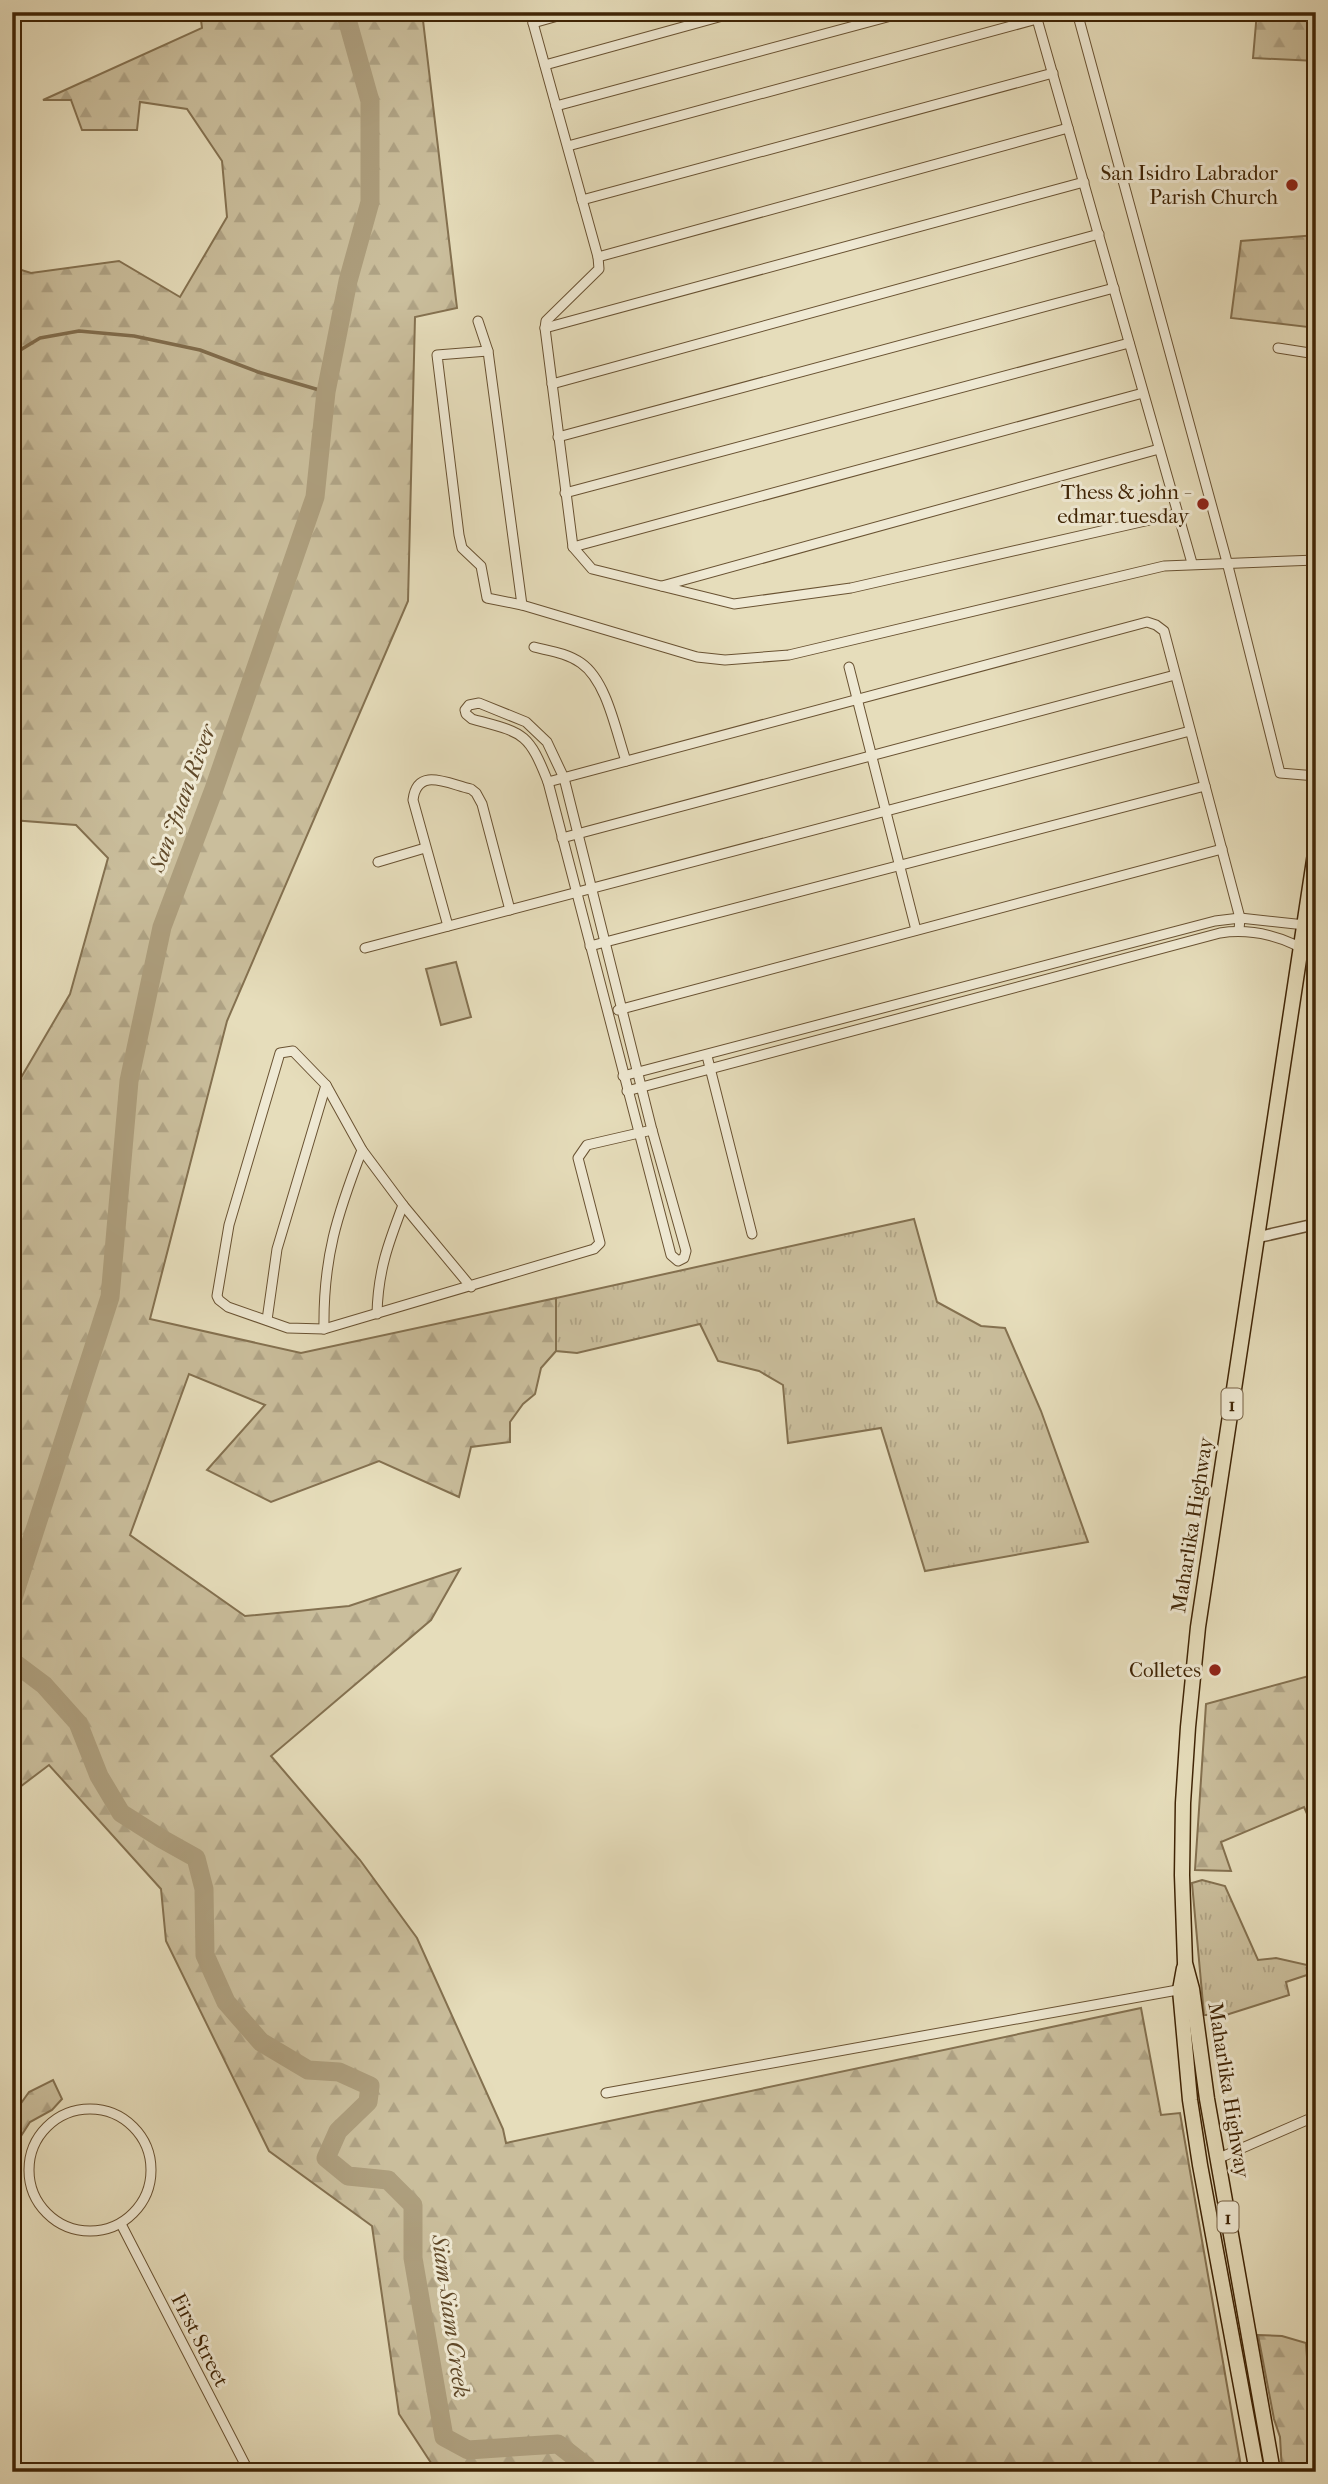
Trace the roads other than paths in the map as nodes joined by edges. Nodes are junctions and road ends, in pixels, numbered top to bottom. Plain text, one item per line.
1 (532, 12) edge
2 (572, 12) edge
3 (737, 12) edge
4 (906, 12) edge
5 (1077, 12) edge
6 (1036, 16) edge
7 (533, 23) junction
8 (545, 65) junction
9 (1052, 73) junction
10 (556, 106) junction
11 (1068, 128) junction
12 (568, 146) junction
13 (1084, 182) junction
14 (582, 200) junction
15 (1099, 234) junction
16 (598, 257) junction
17 (1114, 288) junction
18 (478, 321) dead end
19 (545, 328) junction
20 (1129, 343) junction
21 (1278, 348) dead end
22 (488, 351) junction
23 (1316, 354) edge
24 (552, 384) junction
25 (1143, 393) junction
26 (558, 437) junction
27 (1158, 449) junction
28 (565, 494) junction
29 (1177, 514) junction
30 (573, 547) junction
31 (1316, 560) edge
32 (1227, 562) junction
33 (1192, 563) junction
34 (660, 586) junction
35 (522, 605) junction
36 (534, 647) dead end
37 (849, 667) dead end
38 (1175, 675) junction
39 (857, 699) junction
40 (1190, 732) junction
41 (872, 755) junction
42 (626, 761) junction
43 (1316, 776) edge
44 (564, 778) junction
45 (548, 782) junction
46 (1205, 786) junction
47 (886, 811) junction
48 (578, 834) junction
49 (562, 838) junction
50 (425, 848) junction
51 (1316, 848) edge
52 (1222, 849) junction
53 (378, 862) dead end
54 (900, 866) junction
55 (592, 888) junction
56 (576, 892) junction
57 (510, 910) junction
58 (1240, 918) junction
59 (1304, 925) junction
60 (448, 926) junction
61 (916, 930) junction
62 (1239, 930) junction
63 (605, 942) junction
64 (590, 946) junction
65 (1302, 947) junction
66 (365, 948) dead end
67 (1316, 962) edge
68 (622, 1010) junction
69 (608, 1013) junction
70 (707, 1056) junction
71 (710, 1069) junction
72 (638, 1073) junction
73 (624, 1076) junction
74 (326, 1085) junction
75 (641, 1087) junction
76 (627, 1091) junction
77 (652, 1130) junction
78 (638, 1133) junction
79 (362, 1150) junction
80 (403, 1205) junction
81 (1316, 1224) edge
82 (752, 1234) dead end
83 (1258, 1237) junction
84 (471, 1287) junction
85 (377, 1314) junction
86 (267, 1320) junction
87 (324, 1329) junction
88 (1186, 1989) junction
89 (606, 2093) dead end
90 (1316, 2116) edge
91 (1217, 2158) junction
92 (121, 2224) junction
93 (249, 2472) edge
94 (1257, 2472) edge
95 (1273, 2472) edge

1 - 7 street
2 - 7 street
3 - 8 street
4 - 10 street
5 - 32 street
6 - 9 street
6 - 12 street
7 - 8 street
8 - 10 street
9 - 11 street
9 - 14 street
10 - 12 street
11 - 13 street
11 - 16 street
12 - 14 street
13 - 15 street
13 - 19 street
14 - 16 street
15 - 17 street
15 - 24 street
16 - 19 street
17 - 20 street
17 - 26 street
18 - 22 street
19 - 24 street
20 - 25 street
20 - 28 street
21 - 23 street
22 - 35 street
22 - 35 street
24 - 26 street
25 - 27 street
25 - 30 street
26 - 28 street
27 - 29 street
27 - 34 street
28 - 30 street
29 - 33 street
29 - 34 street
30 - 34 street
31 - 32 street
32 - 33 street
32 - 43 street
33 - 35 street
36 - 42 street
37 - 39 street
38 - 39 street
38 - 40 street
38 - 41 street
39 - 41 street
39 - 42 street
40 - 46 street
40 - 47 street
41 - 47 street
41 - 48 street
42 - 44 street
44 - 45 street
44 - 45 street
44 - 48 street
45 - 49 street
46 - 52 street
46 - 54 street
47 - 54 street
47 - 55 street
48 - 49 street
48 - 55 street
49 - 56 street
50 - 53 street
50 - 57 street
50 - 60 street
51 - 59 highway, Maharlika Highway / 1
52 - 58 street
52 - 61 street
54 - 61 street
54 - 63 street
55 - 56 street
55 - 63 street
56 - 57 street
56 - 64 street
57 - 60 street
58 - 59 street
58 - 62 street
58 - 70 street
59 - 65 highway, Maharlika Highway / 1
60 - 66 street
61 - 68 street
62 - 65 street
62 - 71 street
63 - 64 street
63 - 68 street
64 - 69 street
65 - 67 street
65 - 83 highway, Maharlika Highway / 1
68 - 69 street
68 - 72 street
69 - 73 street
70 - 71 street
70 - 72 street
71 - 75 street
71 - 82 street
72 - 73 street
72 - 75 street
73 - 76 street
74 - 79 street
74 - 86 street
74 - 86 street
75 - 76 street
75 - 77 street
76 - 78 street
77 - 78 street
77 - 78 street
78 - 84 street
79 - 80 street
79 - 87 street
80 - 84 street
80 - 85 street
81 - 83 street
83 - 88 highway, Maharlika Highway / 1
84 - 85 street
85 - 87 street
86 - 87 street
88 - 89 street
88 - 91 highway, Maharlika Highway / 1
88 - 94 highway, Maharlika Highway / 1
90 - 91 street
91 - 95 highway, Maharlika Highway / 1
92 - 92 street
92 - 93 street, First Street

